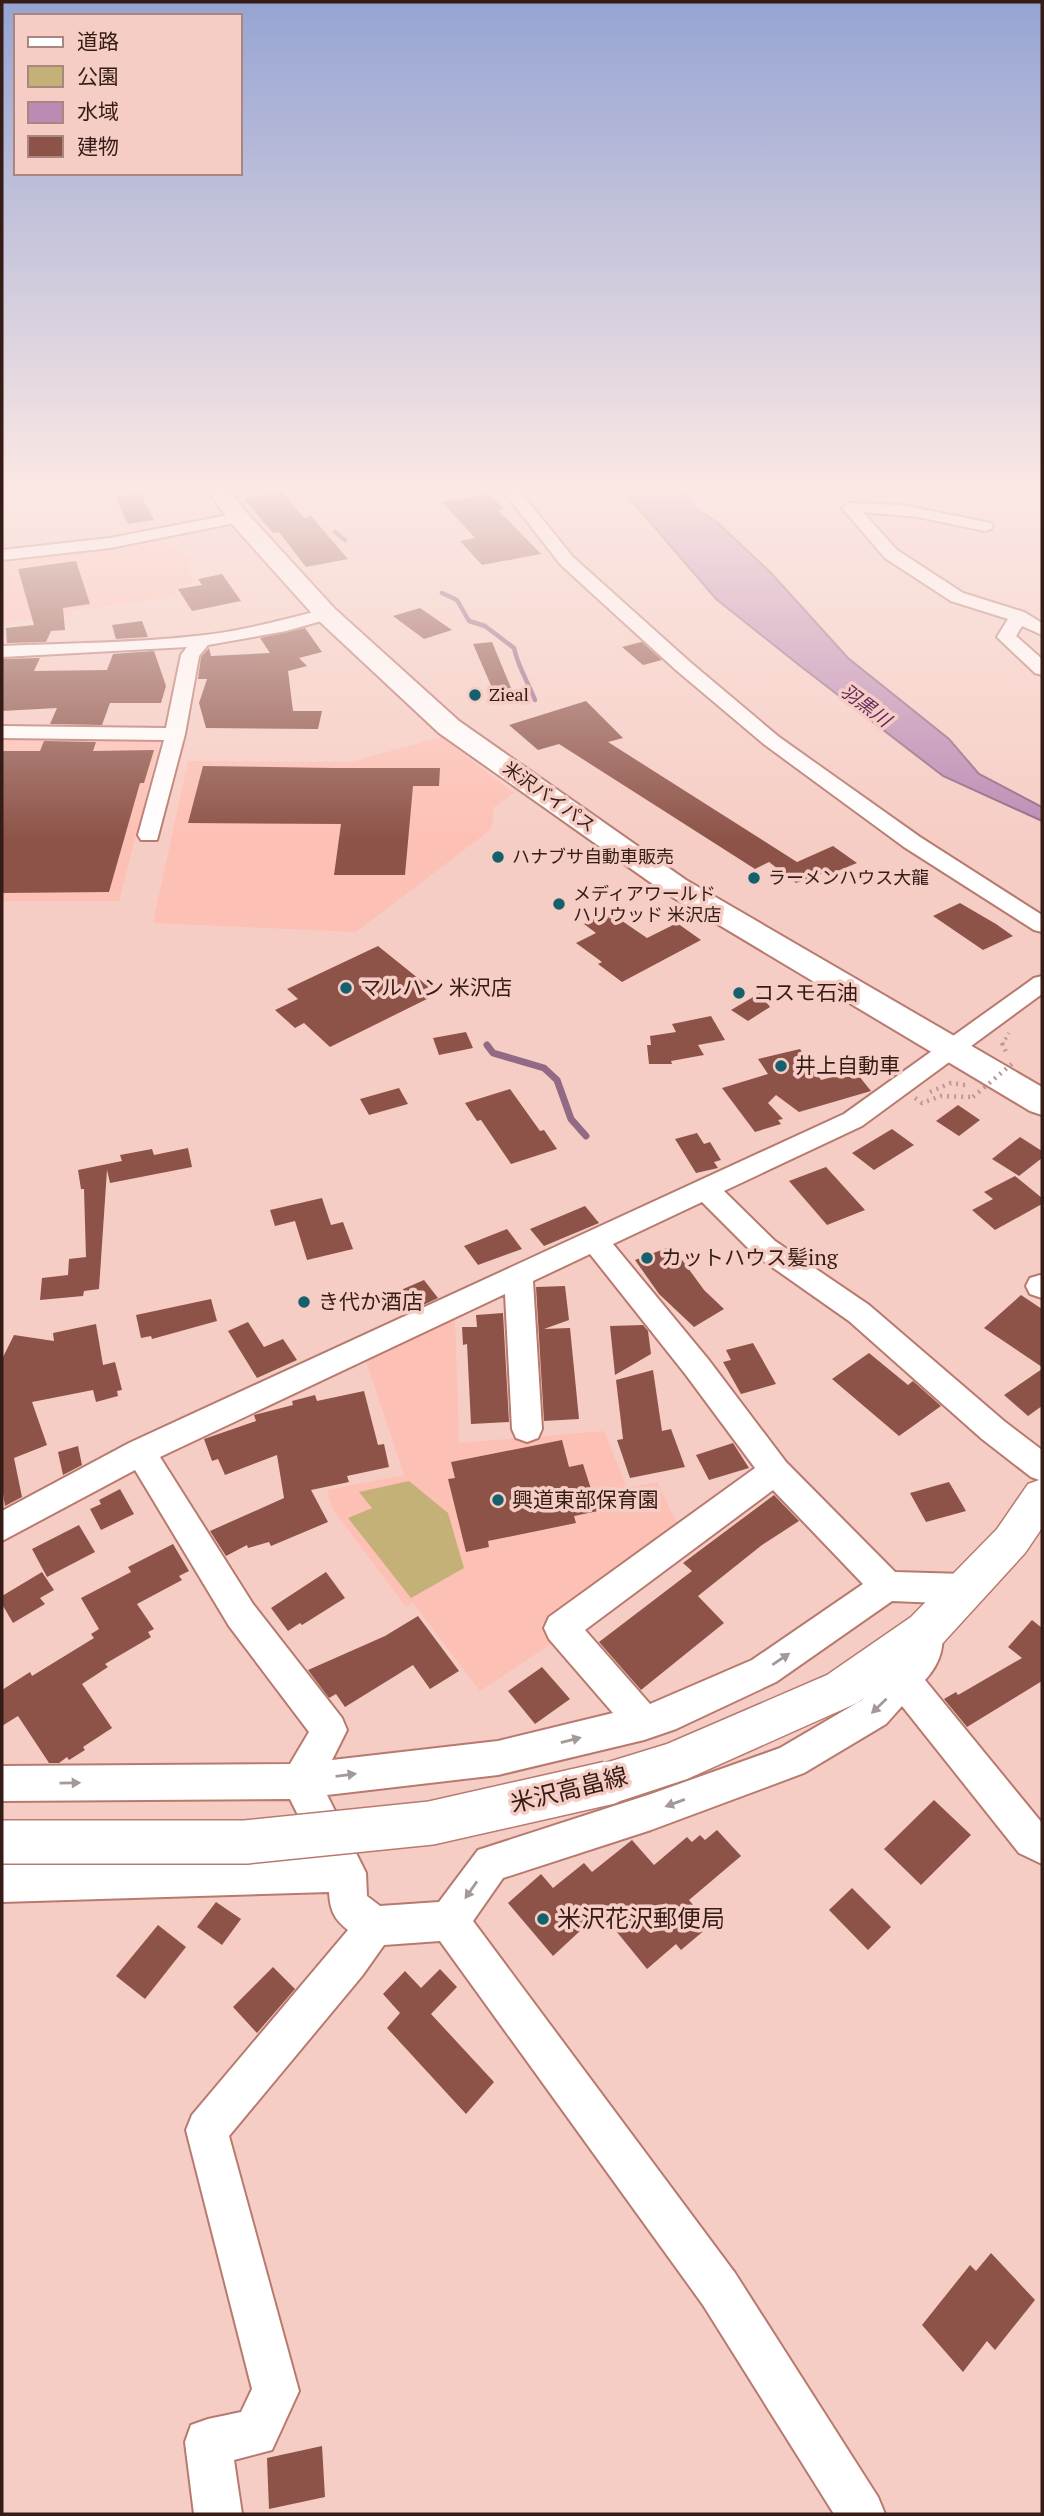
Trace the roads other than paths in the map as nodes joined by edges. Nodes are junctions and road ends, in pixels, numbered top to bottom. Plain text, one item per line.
1 (318, 605) edge
2 (615, 605) edge
3 (984, 605) edge
4 (326, 614) junction
5 (1018, 616) junction
6 (1042, 630) edge
7 (202, 641) junction
8 (2, 651) edge
9 (1042, 668) edge
10 (2, 732) edge
11 (175, 734) junction
12 (149, 835) dead end
13 (1042, 925) edge
14 (1042, 982) edge
15 (950, 1050) junction
16 (1042, 1103) edge
17 (705, 1189) junction
18 (595, 1241) junction
19 (518, 1275) junction
20 (527, 1429) dead end
21 (140, 1452) junction
22 (1042, 1468) edge
23 (775, 1471) junction
24 (1042, 1496) edge
25 (2, 1527) edge
26 (887, 1586) junction
27 (964, 1589) junction
28 (926, 1631) junction
29 (903, 1680) junction
30 (644, 1723) junction
31 (300, 1780) junction
32 (2, 1784) edge
33 (2, 1842) edge
34 (1042, 1846) edge
35 (347, 1873) junction
36 (2, 1883) edge
37 (449, 1921) junction
38 (374, 1926) junction
39 (218, 2514) edge
40 (860, 2514) edge

1 - 4 highway, 米沢バイパス
2 - 13 street
3 - 5 street
4 - 7 street
4 - 15 highway, 米沢バイパス
5 - 6 street
5 - 9 street
7 - 8 street
7 - 11 street
10 - 11 street
11 - 12 street
14 - 15 street
15 - 16 highway, 米沢バイパス
15 - 17 street
17 - 18 street
17 - 22 street
18 - 19 street
18 - 23 street
19 - 20 street
19 - 21 street
21 - 25 street
21 - 31 street
23 - 26 street
23 - 30 street
24 - 27 main road, 米沢高畠線
26 - 27 street
30 -> 26 street
27 - 28 main road, 米沢高畠線
28 - 29 street
28 - 33 main road, 米沢高畠線, bridge
29 - 34 street
29 -> 37 street
31 -> 30 street
32 -> 31 street
31 - 35 street
35 - 36 street
35 - 38 street
37 - 38 street
37 - 40 street
38 - 39 street

